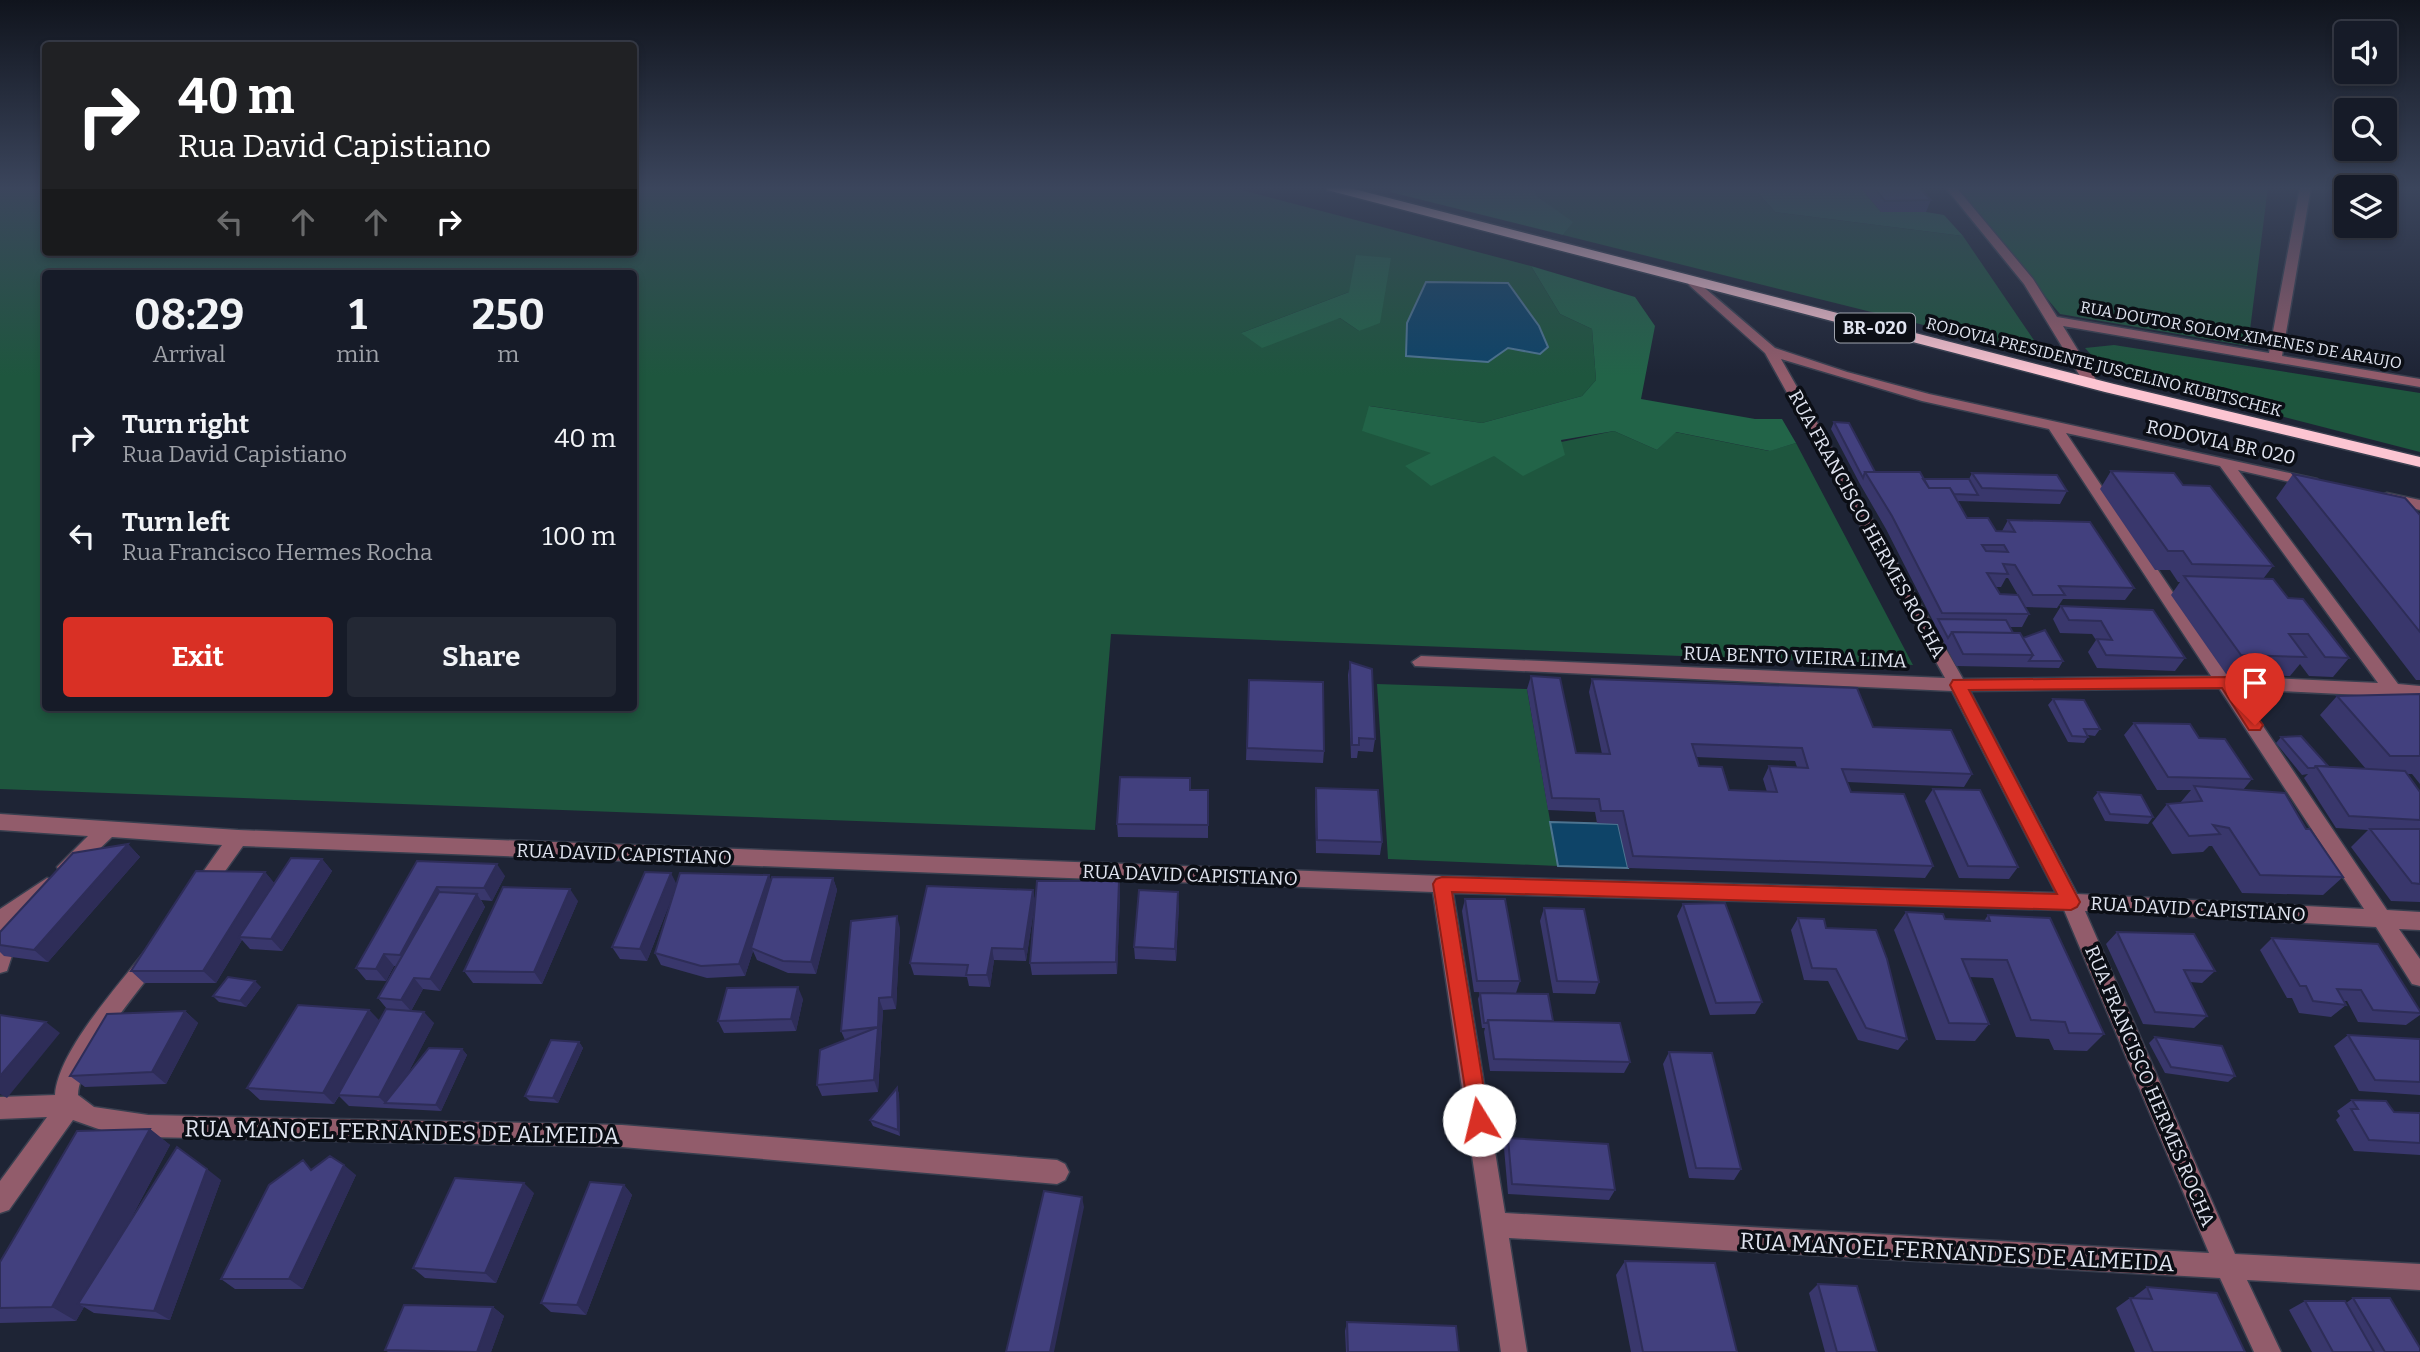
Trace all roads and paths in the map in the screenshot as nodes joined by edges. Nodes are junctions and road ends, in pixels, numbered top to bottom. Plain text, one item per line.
1 (1572, 250) edge
2 (2002, 250) edge
3 (2295, 250) edge
4 (1693, 282) junction
5 (2055, 321) junction
6 (1770, 351) junction
7 (2275, 358) junction
8 (2091, 383) junction
9 (2420, 383) edge
10 (2054, 426) junction
11 (2420, 462) edge
12 (2225, 463) junction
13 (2329, 486) edge
14 (2368, 494) edge
15 (2420, 505) edge
16 (1421, 662) dead end
17 (2227, 682) junction
18 (1958, 685) junction
19 (2392, 691) junction
20 (2420, 692) edge
21 (0, 822) edge
22 (108, 829) junction
23 (238, 838) junction
24 (1442, 884) junction
25 (2071, 902) junction
26 (190, 905) edge
27 (7, 916) edge
28 (2381, 919) junction
29 (2420, 921) edge
30 (166, 938) edge
31 (0, 964) edge
32 (2420, 977) edge
33 (70, 1105) junction
34 (0, 1108) edge
35 (1057, 1172) dead end
36 (0, 1201) edge
37 (1495, 1225) junction
38 (2228, 1268) junction
39 (2420, 1277) edge
40 (1514, 1352) edge
41 (2268, 1352) edge

1 - 4 highway, RODOVIA PRESIDENTE JUSCELINO KUBITSCHEK / BR-020
2 - 5 street
3 - 7 street
4 - 6 street
4 - 8 highway, RODOVIA PRESIDENTE JUSCELINO KUBITSCHEK / BR-020
5 - 7 street, RUA DOUTOR SOLOM XIMENES DE ARAUJO
5 - 8 street
6 - 10 street, RODOVIA BR 020
6 - 18 street, RUA FRANCISCO HERMES ROCHA
7 - 9 street, RUA DOUTOR SOLOM XIMENES DE ARAUJO
8 - 11 highway, RODOVIA PRESIDENTE JUSCELINO KUBITSCHEK / BR-020
10 - 12 street, RODOVIA BR 020
10 - 17 street
12 - 13 street, RODOVIA BR 020
12 - 19 street
14 - 15 street
16 - 18 street, RUA BENTO VIEIRA LIMA
17 - 18 street, RUA BENTO VIEIRA LIMA
17 - 19 street, RUA BENTO VIEIRA LIMA
17 - 28 street
18 - 25 street, RUA FRANCISCO HERMES ROCHA
19 - 20 street, RUA BENTO VIEIRA LIMA
21 - 22 street, RUA DAVID CAPISTIANO
22 - 23 street, RUA DAVID CAPISTIANO
22 - 27 street
23 - 24 street, RUA DAVID CAPISTIANO
23 - 26 street
24 - 25 street, RUA DAVID CAPISTIANO
24 - 37 street
25 - 28 street, RUA DAVID CAPISTIANO
25 - 38 street, RUA FRANCISCO HERMES ROCHA
27 - 31 street
28 - 29 street, RUA DAVID CAPISTIANO
28 - 32 street
30 - 33 street
33 - 34 street
33 - 35 street, RUA MANOEL FERNANDES DE ALMEIDA
33 - 36 street
37 - 38 street, RUA MANOEL FERNANDES DE ALMEIDA
37 - 40 street
38 - 39 street, RUA MANOEL FERNANDES DE ALMEIDA
38 - 41 street, RUA FRANCISCO HERMES ROCHA

